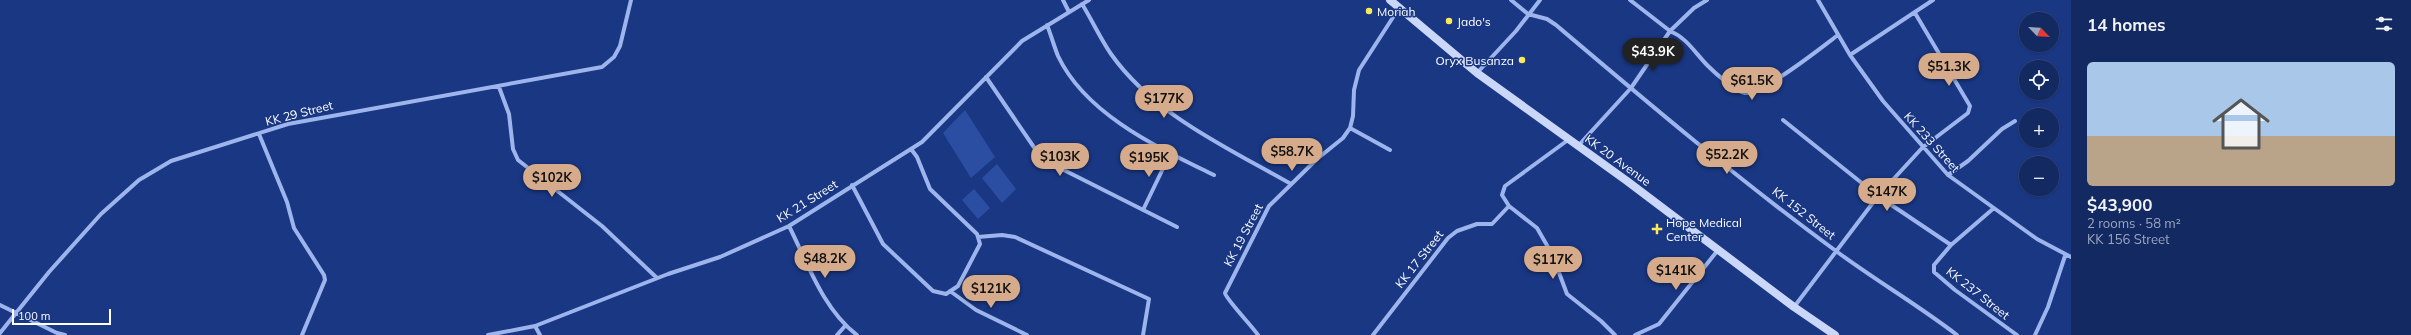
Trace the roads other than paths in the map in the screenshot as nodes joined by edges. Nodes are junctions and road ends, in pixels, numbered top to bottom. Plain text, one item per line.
1 (631, 0) edge
2 (1063, 0) edge
3 (1089, 0) edge
4 (1390, 0) edge
5 (1511, 0) edge
6 (1540, 0) edge
7 (1630, 0) edge
8 (1707, 0) edge
9 (1818, 0) edge
10 (1933, 0) edge
11 (1082, 4) junction
12 (1400, 8) junction
13 (1069, 12) junction
14 (1915, 13) junction
15 (1528, 14) junction
16 (1047, 25) junction
17 (1670, 31) junction
18 (1838, 35) junction
19 (1850, 55) junction
20 (1477, 73) junction
21 (986, 77) junction
22 (499, 86) junction
23 (1631, 88) junction
24 (1783, 120) dead end
25 (2015, 121) dead end
26 (1350, 128) junction
27 (259, 134) junction
28 (1568, 140) junction
29 (1577, 146) junction
30 (1922, 148) junction
31 (911, 149) junction
32 (1390, 150) dead end
33 (1170, 154) junction
34 (1214, 175) dead end
35 (1948, 175) junction
36 (1291, 184) junction
37 (852, 185) junction
38 (1878, 196) junction
39 (1509, 206) junction
40 (1994, 208) junction
41 (1143, 210) junction
42 (789, 226) junction
43 (1177, 227) dead end
44 (978, 237) junction
45 (1951, 245) junction
46 (1718, 250) junction
47 (1836, 251) junction
48 (2066, 256) junction
49 (2071, 258) edge
50 (657, 278) junction
51 (950, 291) junction
52 (0, 305) edge
53 (1794, 307) junction
54 (14, 313) junction
55 (535, 326) junction
56 (845, 326) junction
57 (0, 333) edge
58 (1832, 334) edge
59 (65, 335) edge
60 (302, 335) edge
61 (488, 335) edge
62 (540, 335) edge
63 (837, 335) edge
64 (857, 335) edge
65 (1027, 335) edge
66 (1143, 335) edge
67 (1258, 335) edge
68 (1373, 335) edge
69 (1615, 335) edge
70 (1635, 335) edge
71 (1957, 335) edge
72 (2017, 335) edge
73 (2035, 335) edge

1 - 22 street, KK 29 Street
2 - 13 street
3 - 11 street, KK 21 Street
4 - 12 main road, KK 20 Avenue
5 - 15 street, KK 152 Street
6 - 15 street
7 - 17 street
8 - 17 street
9 - 18 street, KK 233 Street
10 - 14 street
11 - 13 street, KK 21 Street
11 - 36 street
12 - 20 main road, KK 20 Avenue
12 - 26 street
13 - 16 street, KK 21 Street
14 - 19 street
14 - 30 street
15 - 20 street
15 - 23 street, KK 152 Street
16 - 21 street, KK 21 Street
16 - 33 street
17 - 18 street
17 - 23 street
18 - 19 street, KK 233 Street
19 - 30 street, KK 233 Street
20 - 28 main road, KK 20 Avenue
21 - 31 street, KK 21 Street
21 - 41 street
22 - 27 street, KK 29 Street
22 - 50 street
23 - 29 street
23 - 47 street, KK 152 Street
24 - 38 street
25 - 35 street
26 - 32 street
26 - 36 street, KK 19 Street
27 - 54 street, KK 29 Street
27 - 60 street
28 - 29 main road, KK 20 Avenue
28 - 39 street
29 - 46 main road, KK 20 Avenue
30 - 35 street, KK 233 Street
30 - 38 street
31 - 37 street, KK 21 Street
31 - 44 street
33 - 34 street
33 - 41 street
35 - 40 street, KK 233 Street
36 - 67 street, KK 19 Street
37 - 42 street, KK 21 Street
37 - 51 street
38 - 45 street
38 - 47 street
39 - 68 street, KK 17 Street
39 - 69 street
40 - 45 street
40 - 48 street, KK 233 Street
41 - 43 street
42 - 50 street, KK 21 Street
42 - 56 street
44 - 51 street
44 - 66 street
45 - 72 street, KK 237 Street
46 - 53 main road, KK 20 Avenue
46 - 70 street
47 - 53 street
47 - 71 street, KK 152 Street
48 - 49 street, KK 233 Street
48 - 73 street
50 - 55 street, KK 21 Street
51 - 65 street
52 - 54 street
53 - 58 main road, KK 20 Avenue
54 - 57 street, KK 29 Street
54 - 59 street
55 - 61 street, KK 21 Street
55 - 62 street
56 - 63 street
56 - 64 street

